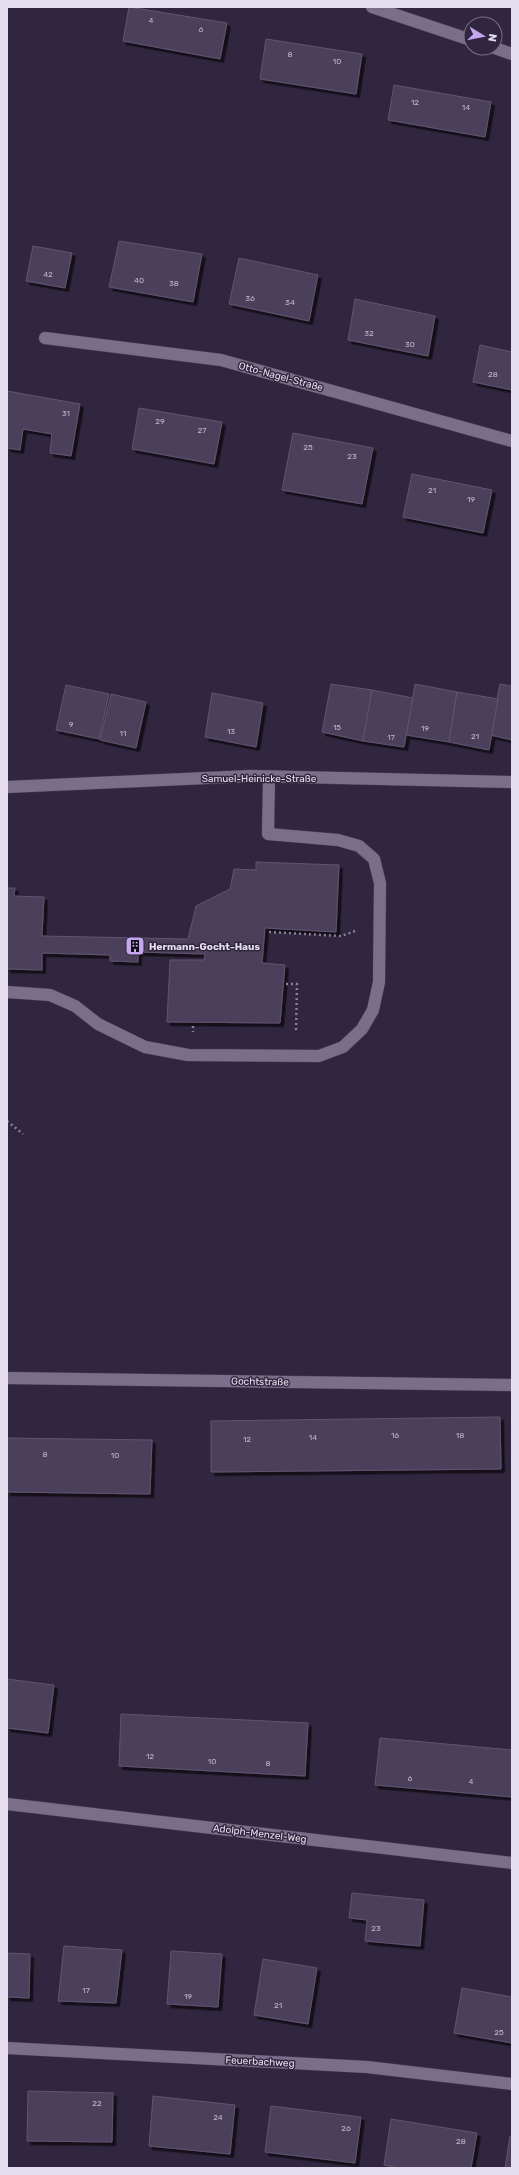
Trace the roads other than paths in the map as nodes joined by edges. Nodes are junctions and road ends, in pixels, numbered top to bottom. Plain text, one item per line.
1 (372, 7) edge
2 (463, 37) edge
3 (45, 338) dead end
4 (512, 441) edge
5 (269, 777) junction
6 (512, 782) edge
7 (7, 787) edge
8 (7, 992) edge
9 (7, 1378) edge
10 (512, 1384) edge
11 (7, 1804) edge
12 (512, 1863) edge
13 (7, 2048) edge
14 (512, 2084) edge

1 - 2 street
3 - 4 street, Otto-Nagel-Straße
5 - 6 street, Samuel-Heinicke-Straße
5 - 7 street, Samuel-Heinicke-Straße
5 - 8 street
9 - 10 street, Gochtstraße
11 - 12 street, Adolph-Menzel-Weg
13 - 14 street, Feuerbachweg

